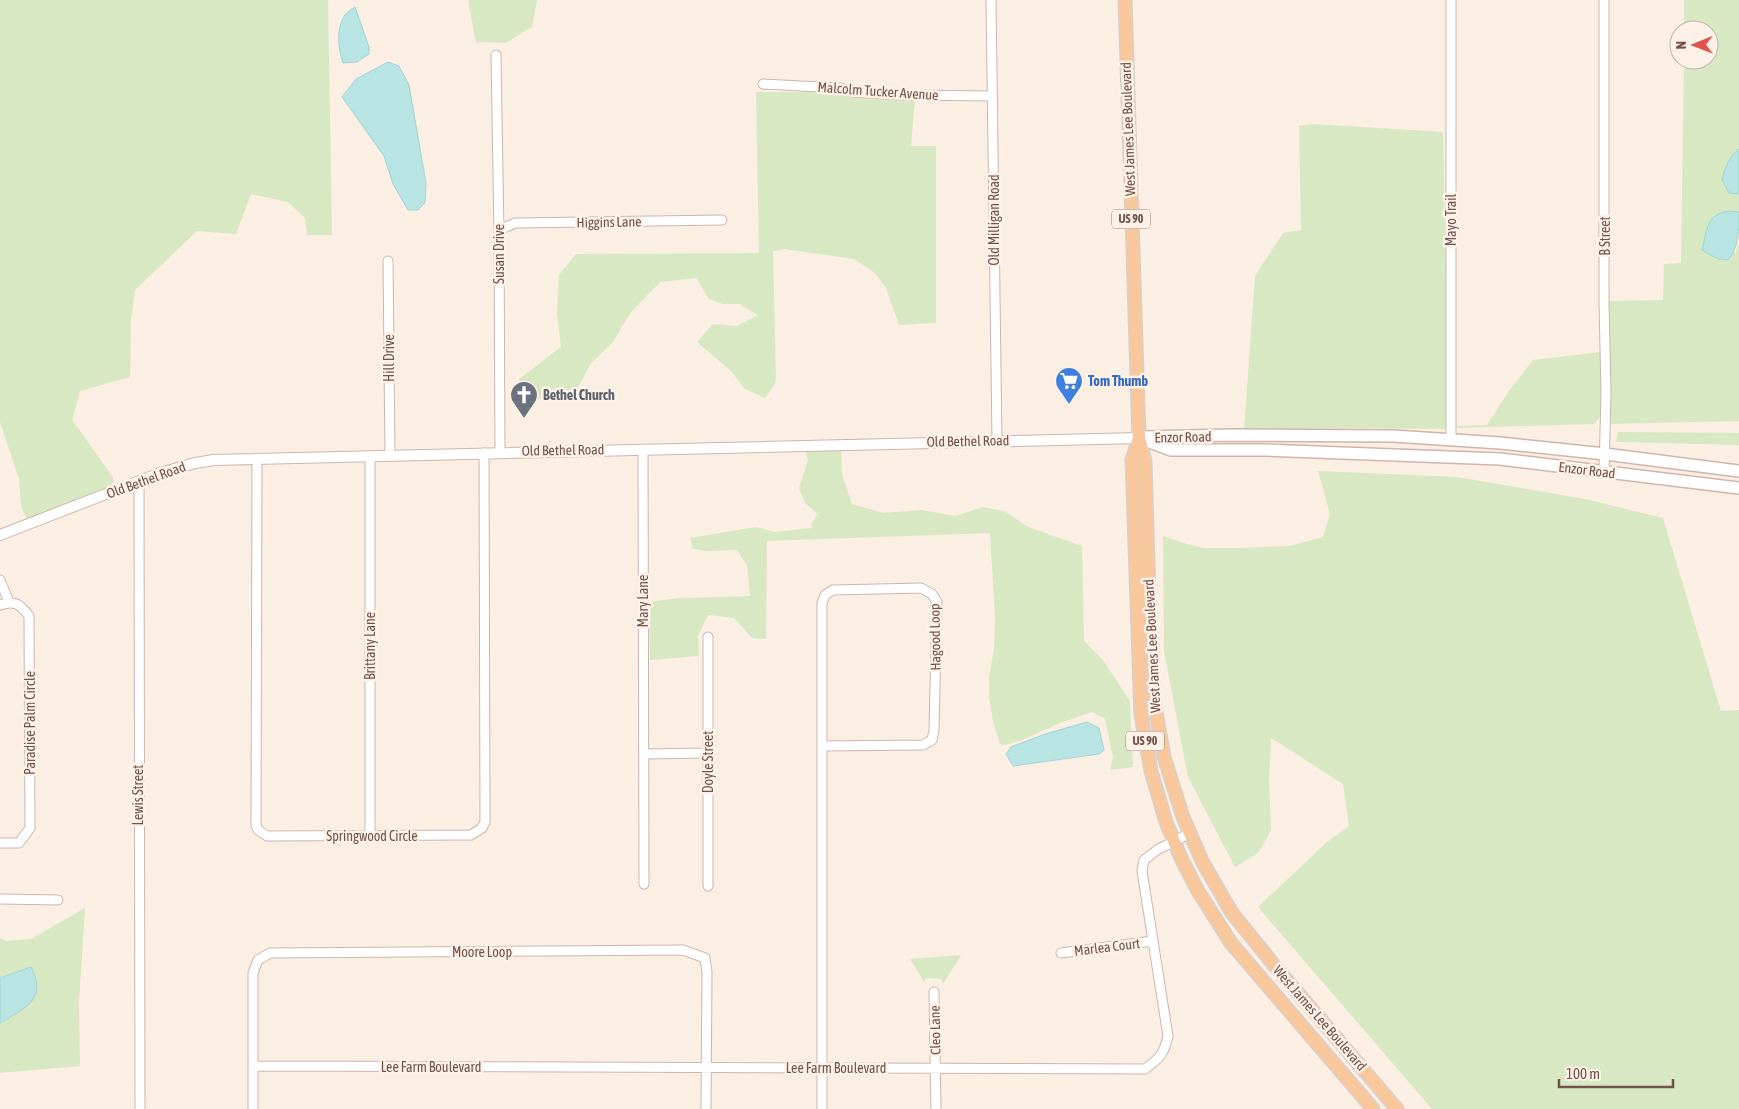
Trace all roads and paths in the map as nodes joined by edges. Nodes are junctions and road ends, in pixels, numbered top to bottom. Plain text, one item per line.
1 (991, 0) edge
2 (1125, 0) edge
3 (1451, 0) edge
4 (1604, 0) edge
5 (496, 55) dead end
6 (763, 84) dead end
7 (992, 96) junction
8 (722, 220) dead end
9 (499, 233) junction
10 (388, 261) dead end
11 (1139, 438) junction
12 (1451, 440) junction
13 (997, 441) junction
14 (643, 448) junction
15 (500, 452) junction
16 (484, 453) junction
17 (1605, 454) junction
18 (390, 455) junction
19 (370, 456) junction
20 (257, 458) junction
21 (1737, 470) edge
22 (1604, 472) junction
23 (138, 482) junction
24 (1736, 488) edge
25 (0, 536) edge
26 (0, 580) edge
27 (10, 602) junction
28 (0, 605) edge
29 (708, 637) dead end
30 (822, 746) junction
31 (708, 753) junction
32 (644, 754) junction
33 (1190, 833) junction
34 (370, 836) junction
35 (1174, 841) junction
36 (0, 843) edge
37 (644, 884) dead end
38 (708, 886) dead end
39 (0, 899) edge
40 (58, 900) dead end
41 (1153, 941) junction
42 (1061, 953) dead end
43 (934, 992) dead end
44 (1299, 994) junction
45 (1285, 1006) junction
46 (253, 1066) junction
47 (706, 1068) junction
48 (822, 1068) junction
49 (936, 1068) junction
50 (140, 1109) edge
51 (253, 1109) edge
52 (706, 1109) edge
53 (822, 1109) edge
54 (936, 1109) edge
55 (1373, 1109) edge
56 (1397, 1109) edge

1 - 7 street, Old Milligan Road
2 - 11 main road, West James Lee Boulevard / US 90
3 - 12 street, Mayo Trail
4 - 17 street, B Street
5 - 9 street, Susan Drive
6 - 7 street, Malcolm Tucker Avenue
7 - 13 street, Old Milligan Road
8 - 9 street, Higgins Lane
9 - 15 street, Susan Drive
10 - 18 street, Hill Drive
11 - 12 main road, Enzor Road
11 - 13 street, Old Bethel Road
11 - 22 main road, Enzor Road
11 - 33 main road, West James Lee Boulevard / US 90
11 - 35 main road, West James Lee Boulevard / US 90
12 - 17 main road, Enzor Road
13 - 14 street, Old Bethel Road
14 - 15 street, Old Bethel Road
14 - 32 street, Mary Lane
15 - 16 street, Old Bethel Road
16 - 18 street, Old Bethel Road
16 - 34 street, Springwood Circle
17 - 21 main road, Enzor Road
17 - 22 street, B Street
18 - 19 street, Old Bethel Road
19 - 20 street, Old Bethel Road
19 - 34 street, Brittany Lane
20 - 23 street, Old Bethel Road
20 - 34 street, Springwood Circle
22 - 24 main road, Enzor Road
23 - 25 street, Old Bethel Road
23 - 50 street, Lewis Street
26 - 27 street
27 - 28 street
27 - 36 street, Paradise Palm Circle
29 - 31 street, Doyle Street
30 - 30 street, Hagood Loop
30 - 48 street, Hagood Loop
31 - 32 street
31 - 38 street, Doyle Street
32 - 37 street, Mary Lane
33 - 35 street, Lee Farm Boulevard
33 - 44 main road, West James Lee Boulevard / US 90
35 - 41 street, Lee Farm Boulevard
35 - 45 main road, West James Lee Boulevard / US 90
39 - 40 street
41 - 42 street, Marlea Court
41 - 49 street, Lee Farm Boulevard
43 - 49 street, Cleo Lane
44 - 45 street
44 - 56 main road, West James Lee Boulevard / US 90
45 - 55 main road, West James Lee Boulevard / US 90
46 - 47 street, Lee Farm Boulevard
46 - 47 street, Moore Loop
46 - 51 street, Moore Loop
47 - 48 street, Lee Farm Boulevard
47 - 52 street, Moore Loop
48 - 49 street, Lee Farm Boulevard
48 - 53 street, Hagood Loop
49 - 54 street

